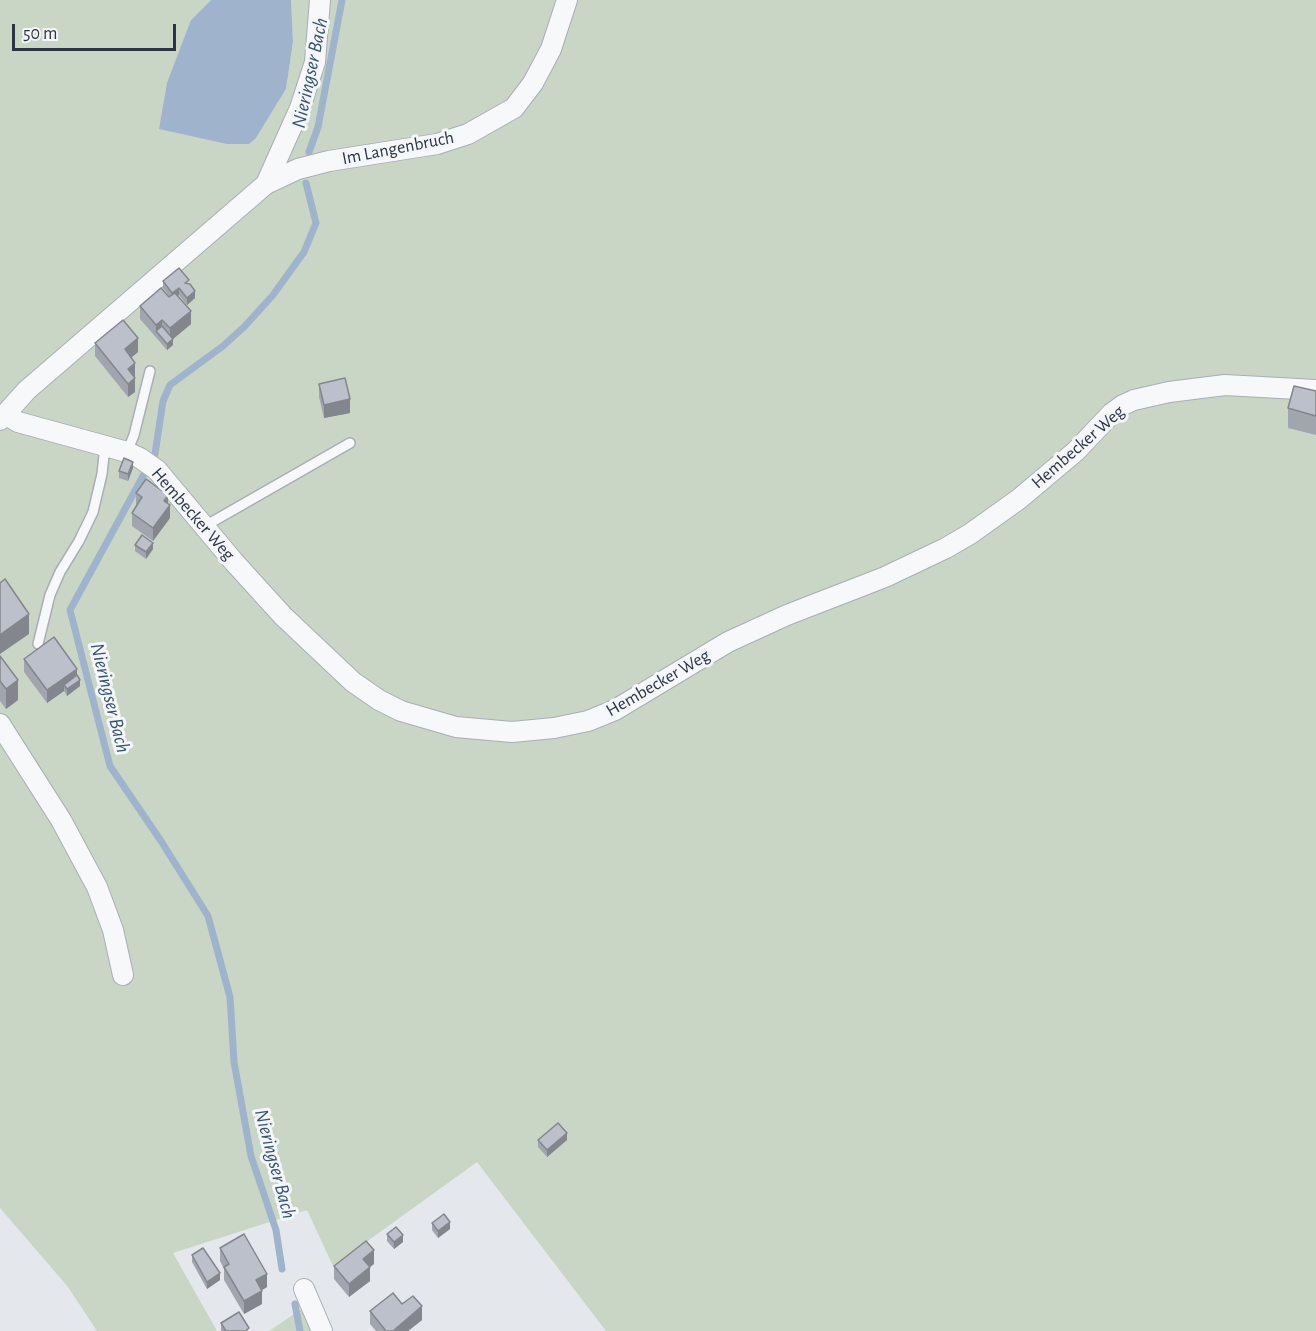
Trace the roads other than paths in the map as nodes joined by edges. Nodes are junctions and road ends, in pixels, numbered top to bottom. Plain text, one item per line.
1 (320, 0) edge
2 (567, 0) edge
3 (266, 184) junction
4 (150, 371) dead end
5 (1316, 390) edge
6 (2, 417) edge
7 (350, 443) dead end
8 (105, 446) junction
9 (134, 455) junction
10 (205, 526) junction
11 (38, 644) dead end
12 (0, 724) edge
13 (123, 975) dead end
14 (304, 1288) dead end
15 (322, 1331) edge

1 - 3 street, Im Langenbruch
2 - 3 street, Im Langenbruch
3 - 6 street, Im Langenbruch
4 - 9 lane
5 - 10 street, Hembecker Weg
6 - 8 street, Hembecker Weg
7 - 10 lane
8 - 9 street, Hembecker Weg
8 - 11 lane
9 - 10 street, Hembecker Weg
12 - 13 street
14 - 15 street

